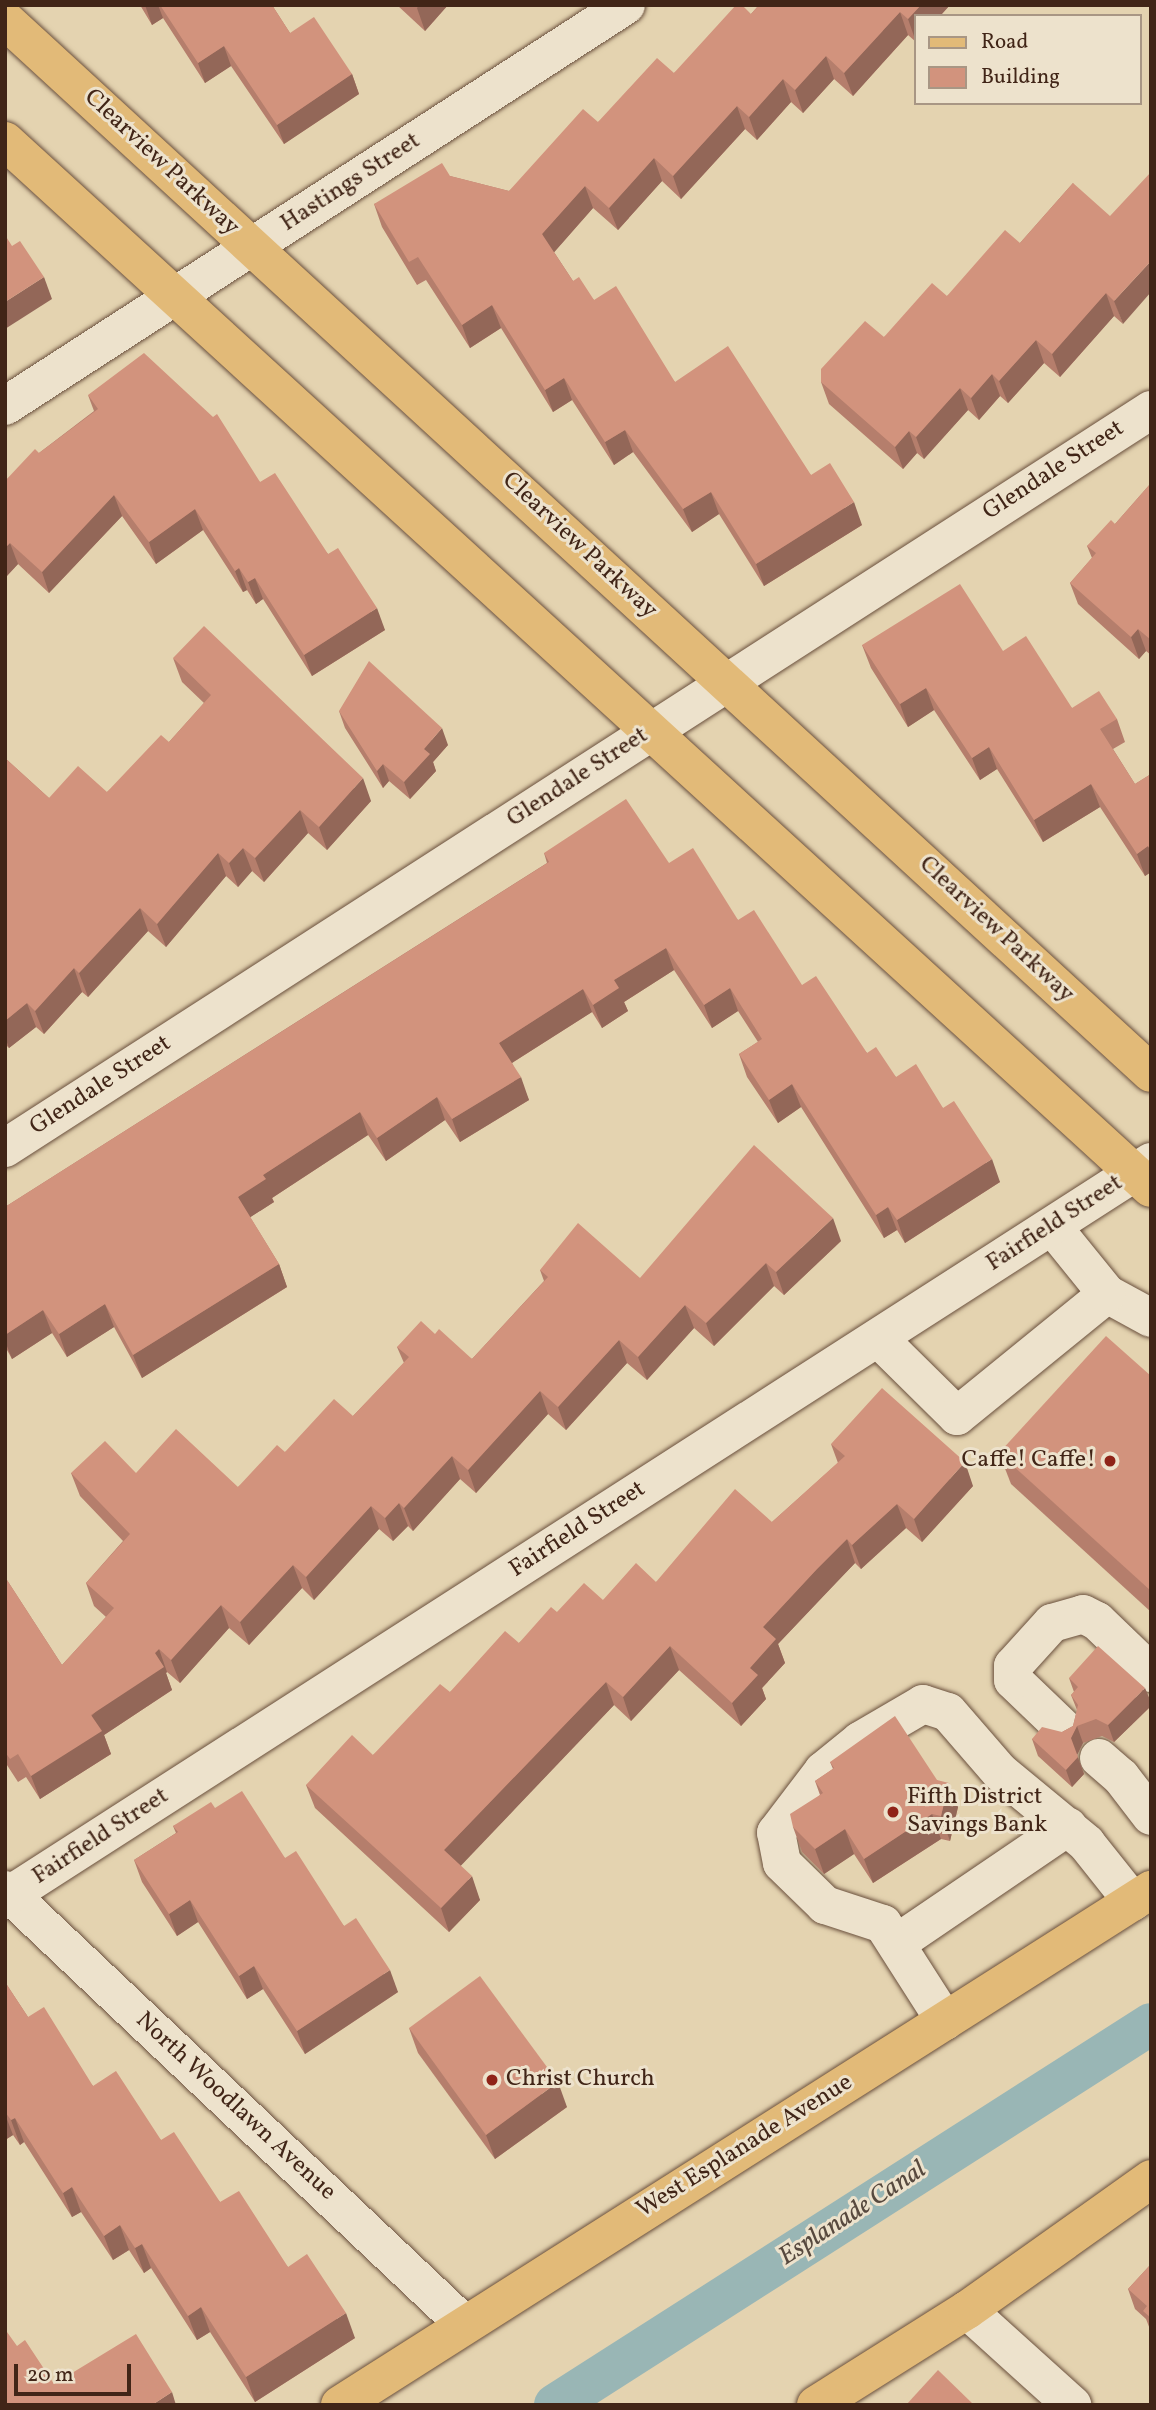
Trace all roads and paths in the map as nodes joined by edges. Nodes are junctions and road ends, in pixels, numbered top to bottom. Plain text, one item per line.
1 (626, 5) edge
2 (5, 20) edge
3 (5, 141) edge
4 (253, 247) junction
5 (177, 297) junction
6 (5, 406) edge
7 (1151, 410) edge
8 (726, 681) junction
9 (653, 730) junction
10 (1151, 1073) edge
11 (5, 1148) edge
12 (1145, 1174) edge
13 (1052, 1226) junction
14 (1107, 1293) junction
15 (1151, 1318) edge
16 (878, 1338) junction
17 (1151, 1673) edge
18 (1063, 1728) edge
19 (1099, 1758) dead end
20 (1151, 1816) edge
21 (1068, 1827) junction
22 (7, 1895) edge
23 (1142, 1896) edge
24 (897, 1943) junction
25 (945, 2021) junction
26 (1151, 2179) edge
27 (968, 2310) junction
28 (464, 2324) junction
29 (340, 2405) edge
30 (816, 2405) edge
31 (1072, 2405) edge

1 - 4 street, Hastings Street
2 - 4 main road, Clearview Parkway
3 - 5 main road
4 - 5 street, Hastings Street
4 - 8 main road, Clearview Parkway
5 - 6 street, Hastings Street
5 - 9 main road
7 - 8 street, Glendale Street
8 - 9 street, Glendale Street
8 - 10 main road, Clearview Parkway
9 - 11 street, Glendale Street
9 - 12 main road
12 - 13 street, Fairfield Street
13 - 14 street
13 - 16 street, Fairfield Street
14 - 15 street
14 - 16 street
16 - 22 street, Fairfield Street
17 - 18 street
19 - 20 street
21 - 23 street
21 - 24 street
21 - 24 street
22 - 28 street, North Woodlawn Avenue
23 - 25 main road, West Esplanade Avenue
24 - 25 street
25 - 28 main road, West Esplanade Avenue
26 - 27 main road
27 - 30 main road
27 - 31 street
28 - 29 main road, West Esplanade Avenue

